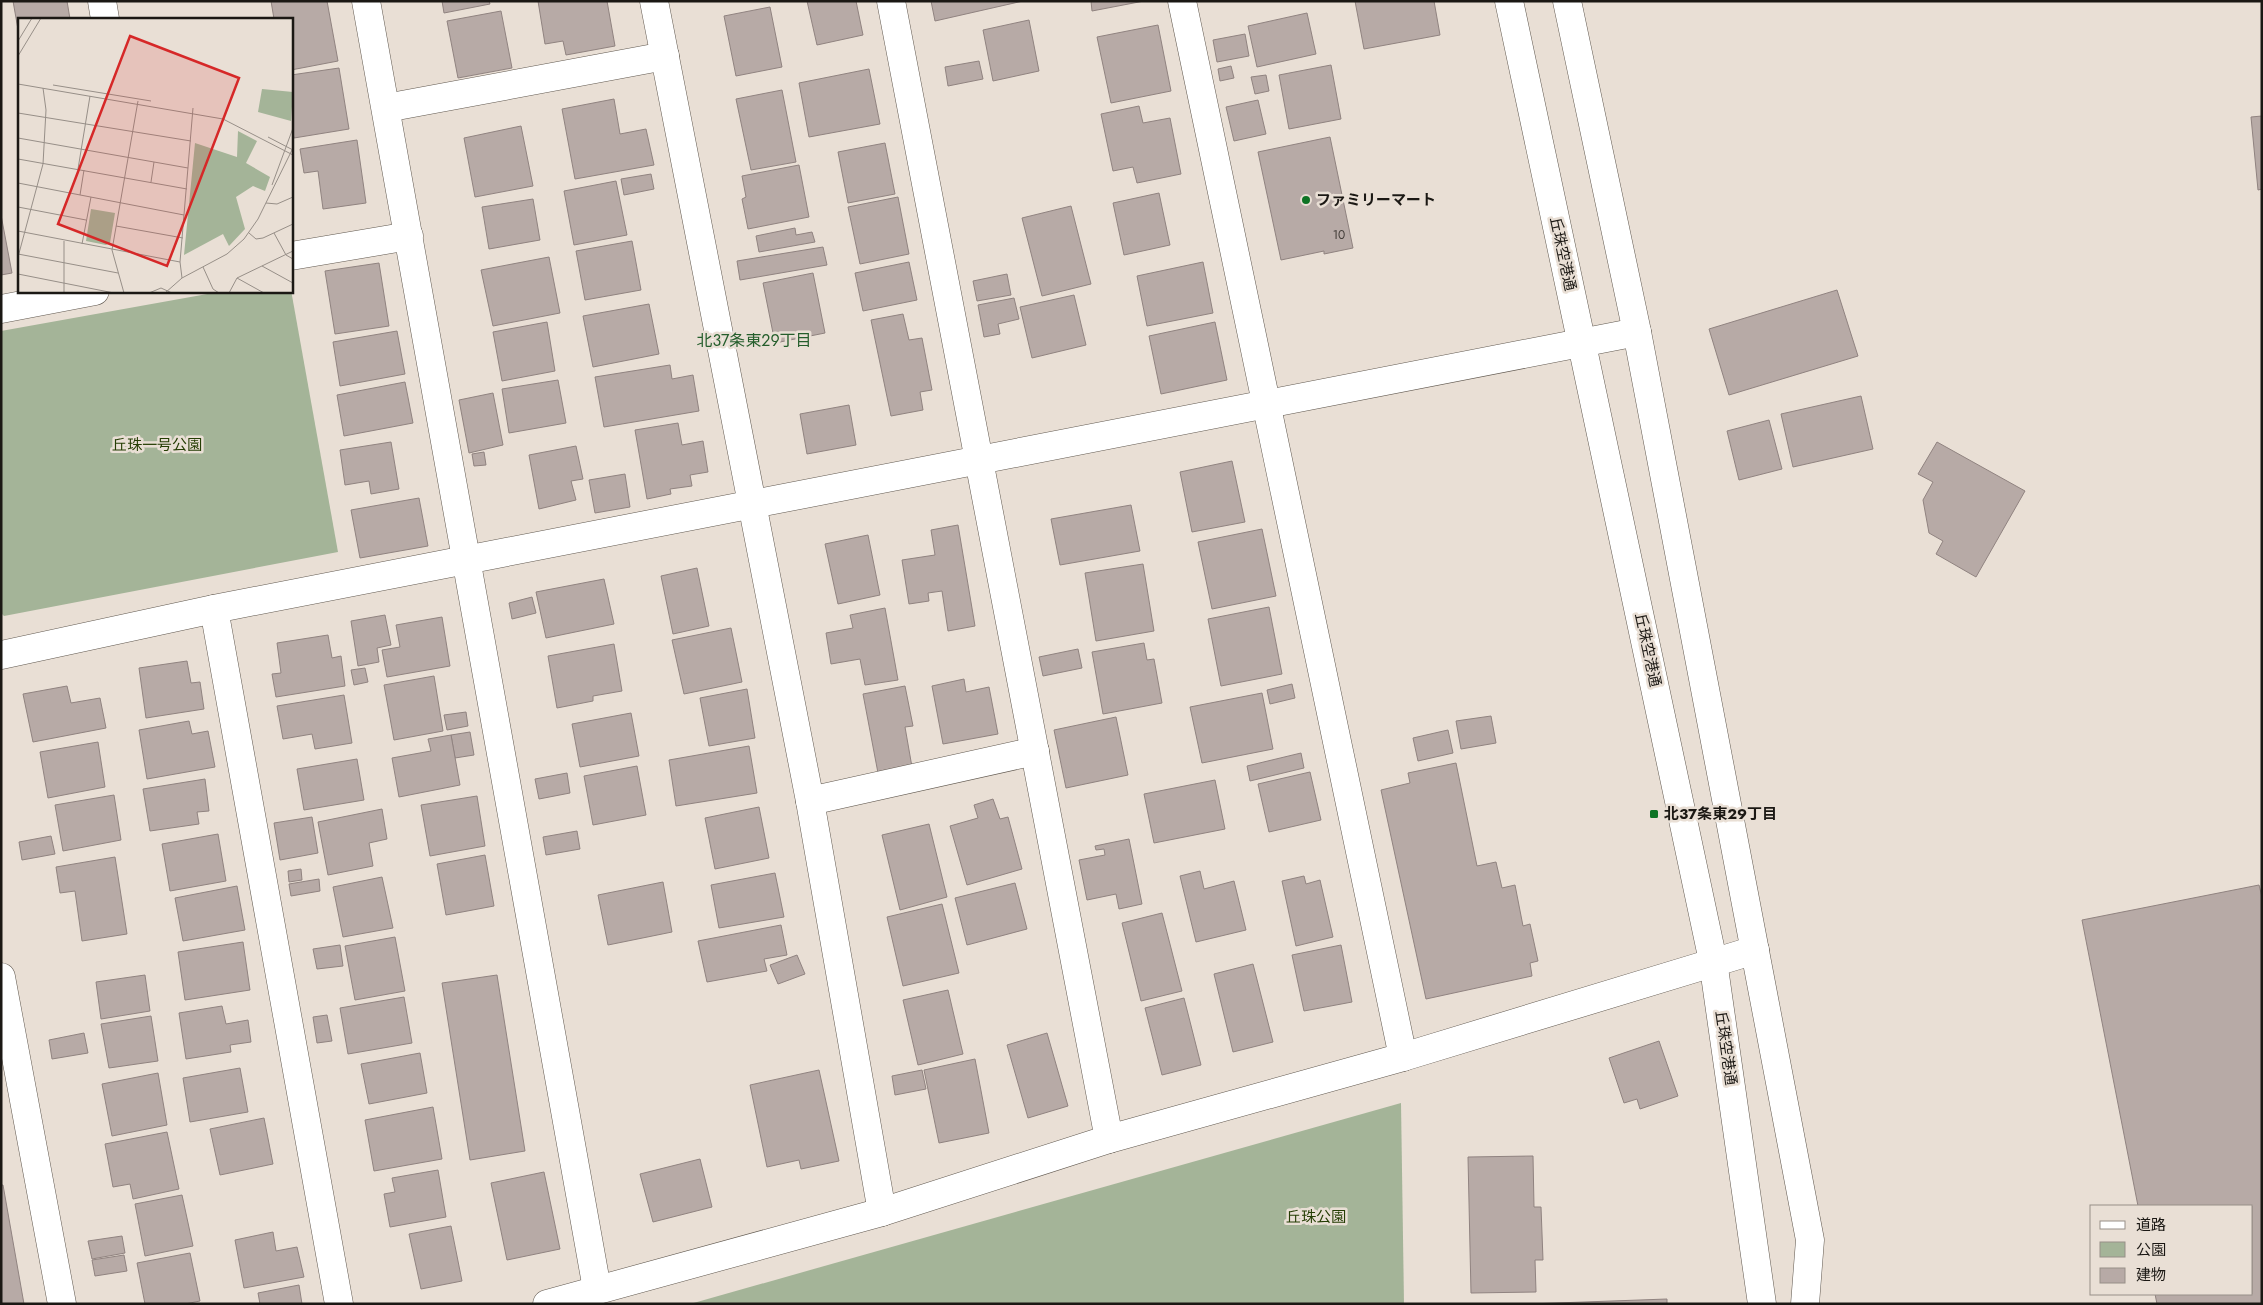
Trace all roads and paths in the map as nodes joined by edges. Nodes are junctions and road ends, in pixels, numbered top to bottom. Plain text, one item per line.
1 (102, 1) edge
2 (366, 1) edge
3 (654, 1) edge
4 (891, 1) edge
5 (1182, 1) edge
6 (1509, 1) edge
7 (1567, 1) edge
8 (105, 18) edge
9 (665, 56) junction
10 (386, 108) junction
11 (409, 236) junction
12 (292, 256) edge
13 (90, 292) edge
14 (1, 310) edge
15 (1637, 332) junction
16 (1582, 342) junction
17 (1266, 405) junction
18 (980, 461) junction
19 (751, 505) junction
20 (466, 560) junction
21 (214, 609) junction
22 (1, 655) edge
23 (1035, 751) junction
24 (810, 801) junction
25 (1755, 950) junction
26 (1713, 961) junction
27 (1, 978) edge
28 (1404, 1057) junction
29 (1109, 1139) junction
30 (882, 1212) junction
31 (597, 1289) junction
32 (62, 1304) edge
33 (339, 1304) edge
34 (547, 1304) edge
35 (1762, 1304) edge
36 (1805, 1304) edge

1 - 8 street
2 - 10 street
3 - 9 street
4 - 18 street
5 - 17 street
6 - 16 street, 丘珠空港通
7 - 15 street
9 - 10 street
9 - 19 street
10 - 11 street
11 - 12 street
11 - 20 street
13 - 14 street
15 - 16 street
15 - 25 street
16 - 17 street
16 - 26 street, 丘珠空港通
17 - 18 street
17 - 28 street
18 - 19 street
18 - 23 street
19 - 20 street
19 - 24 street
20 - 21 street
20 - 31 street
21 - 22 street
21 - 33 street
23 - 24 street
23 - 29 street
24 - 30 street
25 - 26 street
25 - 36 street
26 - 28 street
26 - 35 street, 丘珠空港通
27 - 32 street
28 - 29 street
29 - 30 street
30 - 31 street
31 - 34 street

